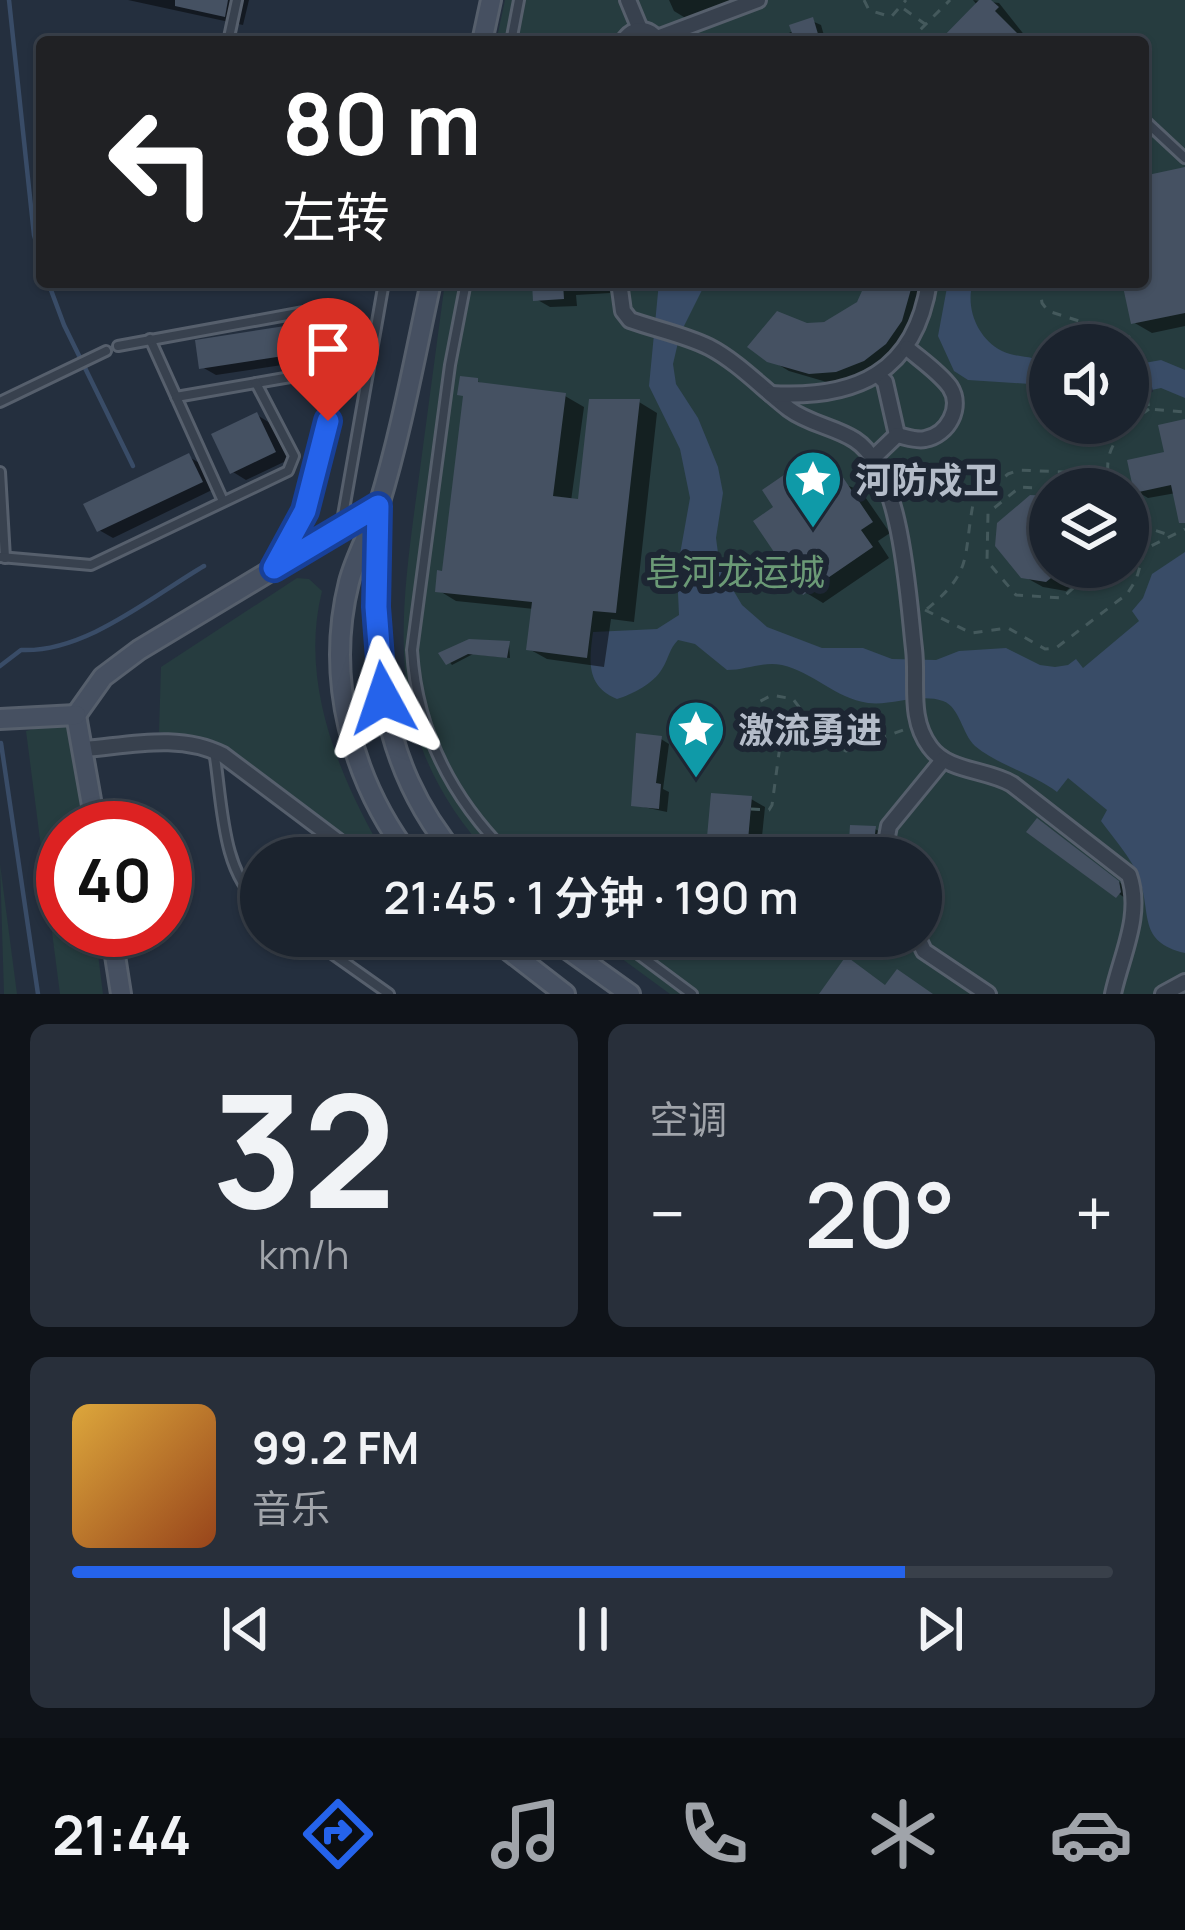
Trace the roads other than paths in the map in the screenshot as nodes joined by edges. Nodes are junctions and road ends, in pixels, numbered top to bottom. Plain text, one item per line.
1 (237, 0) edge
2 (491, 0) edge
3 (519, 0) edge
4 (628, 0) edge
5 (758, 0) edge
6 (640, 29) junction
7 (229, 36) edge
8 (483, 36) edge
9 (512, 36) edge
10 (631, 36) edge
11 (651, 36) edge
12 (668, 36) edge
13 (1149, 125) edge
14 (1185, 158) edge
15 (382, 288) edge
16 (430, 288) edge
17 (465, 288) edge
18 (620, 288) edge
19 (927, 288) edge
20 (328, 324) junction
21 (150, 338) junction
22 (118, 346) dead end
23 (907, 348) junction
24 (106, 351) dead end
25 (877, 374) junction
26 (256, 383) junction
27 (771, 394) junction
28 (176, 397) junction
29 (0, 401) edge
30 (897, 435) junction
31 (872, 459) junction
32 (0, 475) edge
33 (223, 501) junction
34 (378, 506) junction
35 (341, 529) junction
36 (2, 558) edge
37 (274, 568) junction
38 (76, 715) junction
39 (0, 719) edge
40 (85, 749) junction
41 (214, 751) junction
42 (943, 760) junction
43 (93, 801) edge
44 (331, 837) edge
45 (394, 837) edge
46 (445, 837) edge
47 (492, 837) edge
48 (887, 837) edge
49 (240, 882) edge
50 (115, 957) edge
51 (337, 957) edge
52 (518, 957) edge
53 (578, 957) edge
54 (642, 957) edge
55 (933, 957) edge
56 (1185, 982) edge
57 (121, 994) edge
58 (389, 994) edge
59 (566, 994) edge
60 (629, 994) edge
61 (692, 994) edge
62 (988, 994) edge
63 (1113, 994) edge
64 (1163, 994) edge

1 - 7 lane
2 - 8 street
3 - 9 lane
4 - 6 street
5 - 12 street
6 - 10 street
6 - 11 street
13 - 14 lane
15 - 35 lane
16 - 34 street
17 - 47 lane
18 - 27 street
19 - 23 street
20 - 21 lane
20 - 26 lane
20 - 37 lane
21 - 22 lane
21 - 28 lane
23 - 25 street
23 - 30 street
24 - 29 lane
25 - 27 street
25 - 30 street
26 - 28 lane
26 - 33 lane
27 - 31 street
28 - 33 lane
30 - 31 street
31 - 42 street
32 - 36 lane
33 - 36 lane
34 - 35 street
34 - 45 street
34 - 46 street
35 - 37 street
37 - 38 street
38 - 39 street
38 - 40 street
40 - 41 street
40 - 43 street
41 - 44 street
41 - 49 lane
42 - 48 street
42 - 63 street
50 - 57 street
51 - 58 lane
52 - 59 street
53 - 60 street
54 - 61 lane
55 - 62 street
56 - 64 street

